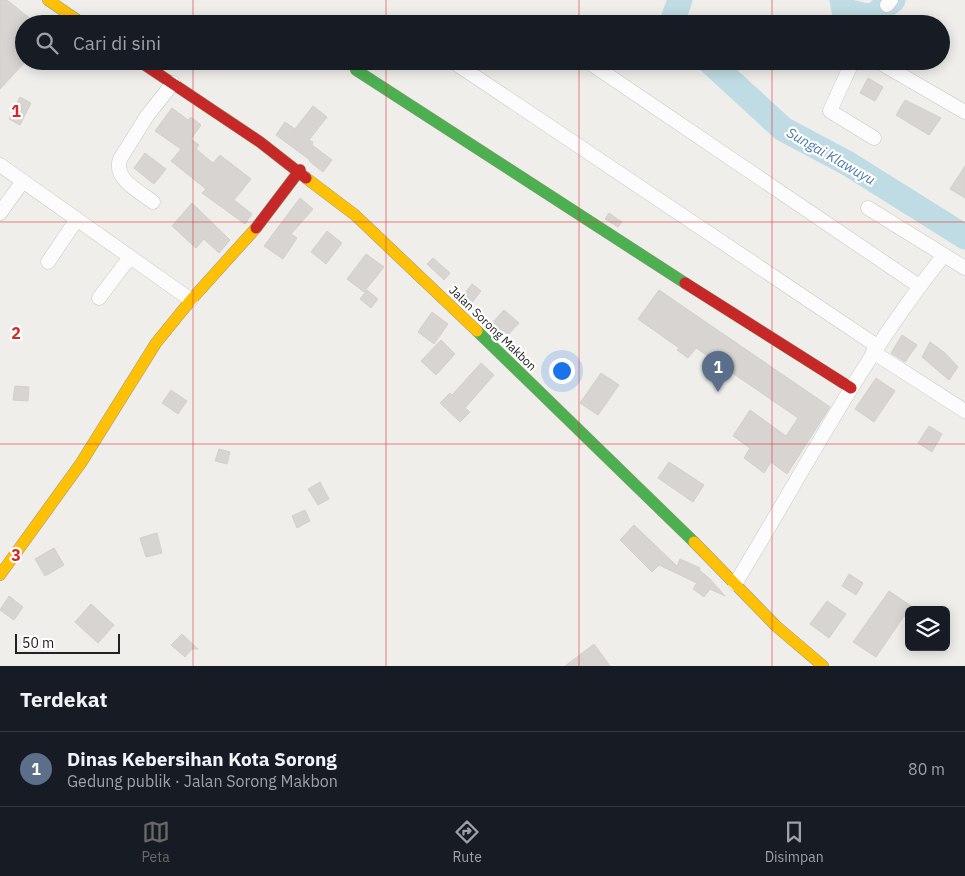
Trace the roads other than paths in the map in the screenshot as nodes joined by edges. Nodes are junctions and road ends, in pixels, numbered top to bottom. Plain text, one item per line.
1 (48, 0) edge
2 (70, 15) edge
3 (152, 70) edge
4 (356, 70) dead end
5 (465, 70) edge
6 (600, 70) edge
7 (849, 70) edge
8 (893, 70) edge
9 (173, 84) junction
10 (965, 112) edge
11 (874, 138) dead end
12 (0, 165) edge
13 (300, 170) junction
14 (23, 181) junction
15 (153, 202) dead end
16 (868, 208) dead end
17 (0, 213) edge
18 (77, 220) junction
19 (944, 255) junction
20 (130, 257) junction
21 (48, 262) dead end
22 (965, 268) edge
23 (919, 286) junction
24 (99, 298) dead end
25 (191, 300) junction
26 (875, 349) junction
27 (851, 388) junction
28 (965, 411) edge
29 (0, 575) edge
30 (735, 584) junction
31 (823, 666) edge

1 - 2 main road
3 - 9 main road, Jalan Sorong Makbon
4 - 27 main road
5 - 26 street
6 - 23 street
7 - 11 street
8 - 10 street
9 - 13 main road, Jalan Sorong Makbon
9 - 15 street
12 - 14 street
13 - 25 main road
13 - 30 main road, Jalan Sorong Makbon
14 - 17 street
14 - 18 street
16 - 19 street
18 - 20 street
18 - 21 street
19 - 22 street
19 - 23 street
20 - 24 street
20 - 25 street
23 - 26 street
25 - 29 main road
26 - 27 street
26 - 28 street
27 - 30 street
30 - 31 main road, Jalan Sorong Makbon

